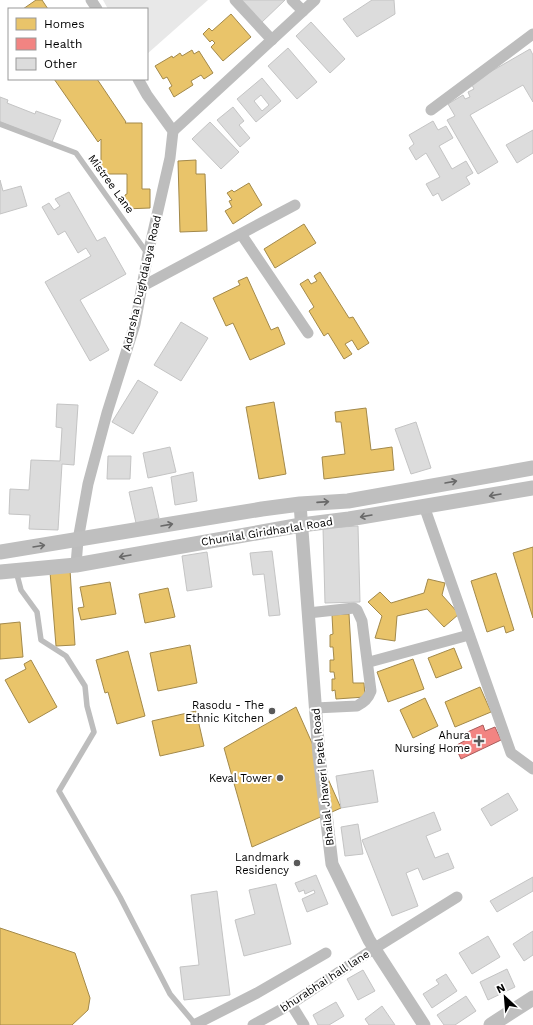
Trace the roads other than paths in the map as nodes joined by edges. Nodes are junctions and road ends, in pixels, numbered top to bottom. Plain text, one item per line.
1 (235, 0) edge
2 (292, 0) edge
3 (315, 0) edge
4 (303, 12) junction
5 (533, 34) edge
6 (272, 40) junction
7 (139, 80) edge
8 (431, 110) dead end
9 (0, 124) edge
10 (173, 131) junction
11 (295, 205) dead end
12 (241, 234) junction
13 (148, 254) junction
14 (143, 286) junction
15 (308, 333) dead end
16 (533, 468) edge
17 (533, 488) edge
18 (300, 504) junction
19 (424, 506) junction
20 (301, 525) junction
21 (78, 540) junction
22 (0, 552) edge
23 (76, 565) junction
24 (16, 570) junction
25 (0, 572) edge
26 (308, 612) junction
27 (469, 635) junction
28 (373, 662) dead end
29 (315, 708) junction
30 (533, 769) edge
31 (457, 897) dead end
32 (375, 948) junction
33 (326, 953) dead end
34 (533, 998) edge
35 (291, 1004) junction
36 (196, 1024) edge
37 (253, 1025) edge
38 (304, 1025) edge
39 (424, 1025) edge
40 (491, 1025) edge

1 - 6 street
2 - 4 street
3 - 4 street
4 - 6 street
5 - 8 street
6 - 10 street
7 - 10 street
9 - 13 lane, Mistree Lane
10 - 13 street, Adarsha Dughdalaya Road
11 - 12 street
12 - 14 street
12 - 15 street
13 - 14 street, Adarsha Dughdalaya Road
14 - 21 street, Adarsha Dughdalaya Road
18 -> 16 main road, Chunilal Giridharlal Road
17 -> 19 main road, Chunilal Giridharlal Road
18 - 20 street, Bhailal Jhaveri Patel Road
21 -> 18 main road, Chunilal Giridharlal Road
19 -> 20 main road, Chunilal Giridharlal Road
19 - 27 street
20 -> 23 main road, Chunilal Giridharlal Road
20 - 26 street, Bhailal Jhaveri Patel Road
22 -> 21 main road, Chunilal Giridharlal Road
21 - 23 street, Adarsha Dughdalaya Road
23 - 24 main road, Chunilal Giridharlal Road
24 - 25 main road, Chunilal Giridharlal Road
24 - 36 lane
26 - 29 street, Bhailal Jhaveri Patel Road
26 - 29 street
27 - 28 street
27 - 30 street
29 - 32 street, Bhailal Jhaveri Patel Road
31 - 32 street, bhurabhai hall lane
32 - 35 street, bhurabhai hall lane
32 - 39 street, Bhailal Jhaveri Patel Road
33 - 36 street
34 - 40 main road
35 - 37 street, bhurabhai hall lane
35 - 38 street

